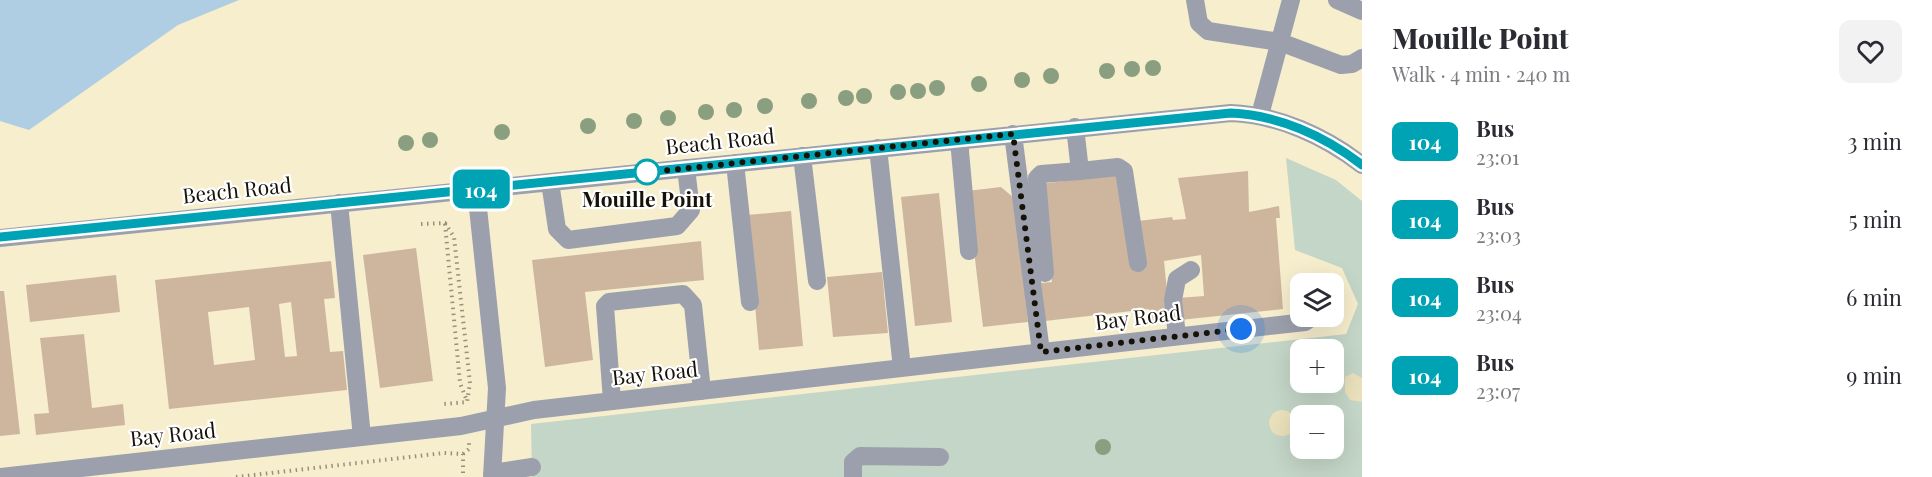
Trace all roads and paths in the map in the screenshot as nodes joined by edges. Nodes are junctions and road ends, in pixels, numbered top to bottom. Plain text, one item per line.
1 (1195, 0) edge
2 (1291, 0) edge
3 (1337, 0) edge
4 (1362, 11) edge
5 (1280, 42) junction
6 (1362, 58) edge
7 (1260, 115) junction
8 (1075, 127) junction
9 (1013, 134) junction
10 (959, 140) junction
11 (878, 148) junction
12 (802, 156) junction
13 (735, 163) junction
14 (1362, 165) edge
15 (686, 168) junction
16 (1080, 171) junction
17 (550, 182) junction
18 (476, 189) junction
19 (339, 203) junction
20 (421, 224) dead end
21 (445, 224) junction
22 (0, 237) edge
23 (969, 251) dead end
24 (1138, 263) dead end
25 (1191, 270) dead end
26 (1045, 273) dead end
27 (817, 281) dead end
28 (750, 302) dead end
29 (1290, 324) edge
30 (1177, 336) junction
31 (1041, 352) junction
32 (902, 368) junction
33 (702, 391) junction
34 (612, 401) junction
35 (467, 402) junction
36 (443, 404) dead end
37 (495, 419) junction
38 (362, 437) junction
39 (469, 441) dead end
40 (463, 454) junction
41 (940, 457) dead end
42 (532, 467) dead end
43 (492, 475) edge
44 (0, 477) edge
45 (236, 477) edge
46 (463, 477) edge
47 (853, 477) edge

1 - 5 street
2 - 5 street
3 - 4 street
5 - 6 street
5 - 7 street
7 - 8 street, Beach Road
7 - 14 street, Beach Road
8 - 9 street, Beach Road
8 - 16 street
9 - 10 street, Beach Road
9 - 31 street
10 - 11 street, Beach Road
10 - 23 street
11 - 12 street, Beach Road
11 - 32 street
12 - 13 street, Beach Road
12 - 27 street
13 - 15 street, Beach Road
13 - 28 street
15 - 17 street, Beach Road
15 - 17 street
16 - 24 street
16 - 26 street
17 - 18 street, Beach Road
18 - 19 street, Beach Road
18 - 37 street
19 - 22 street, Beach Road
19 - 38 street
20 - 21 path
21 - 35 path
21 - 35 path
25 - 30 street
29 - 30 street, Bay Road
30 - 31 street, Bay Road
31 - 32 street, Bay Road
32 - 33 street, Bay Road
33 - 34 street, Bay Road
33 - 34 street
34 - 37 street, Bay Road
35 - 36 path
37 - 38 street, Bay Road
37 - 43 street
38 - 44 street, Bay Road
39 - 40 path
40 - 45 path
40 - 46 path
41 - 47 street
42 - 43 street

